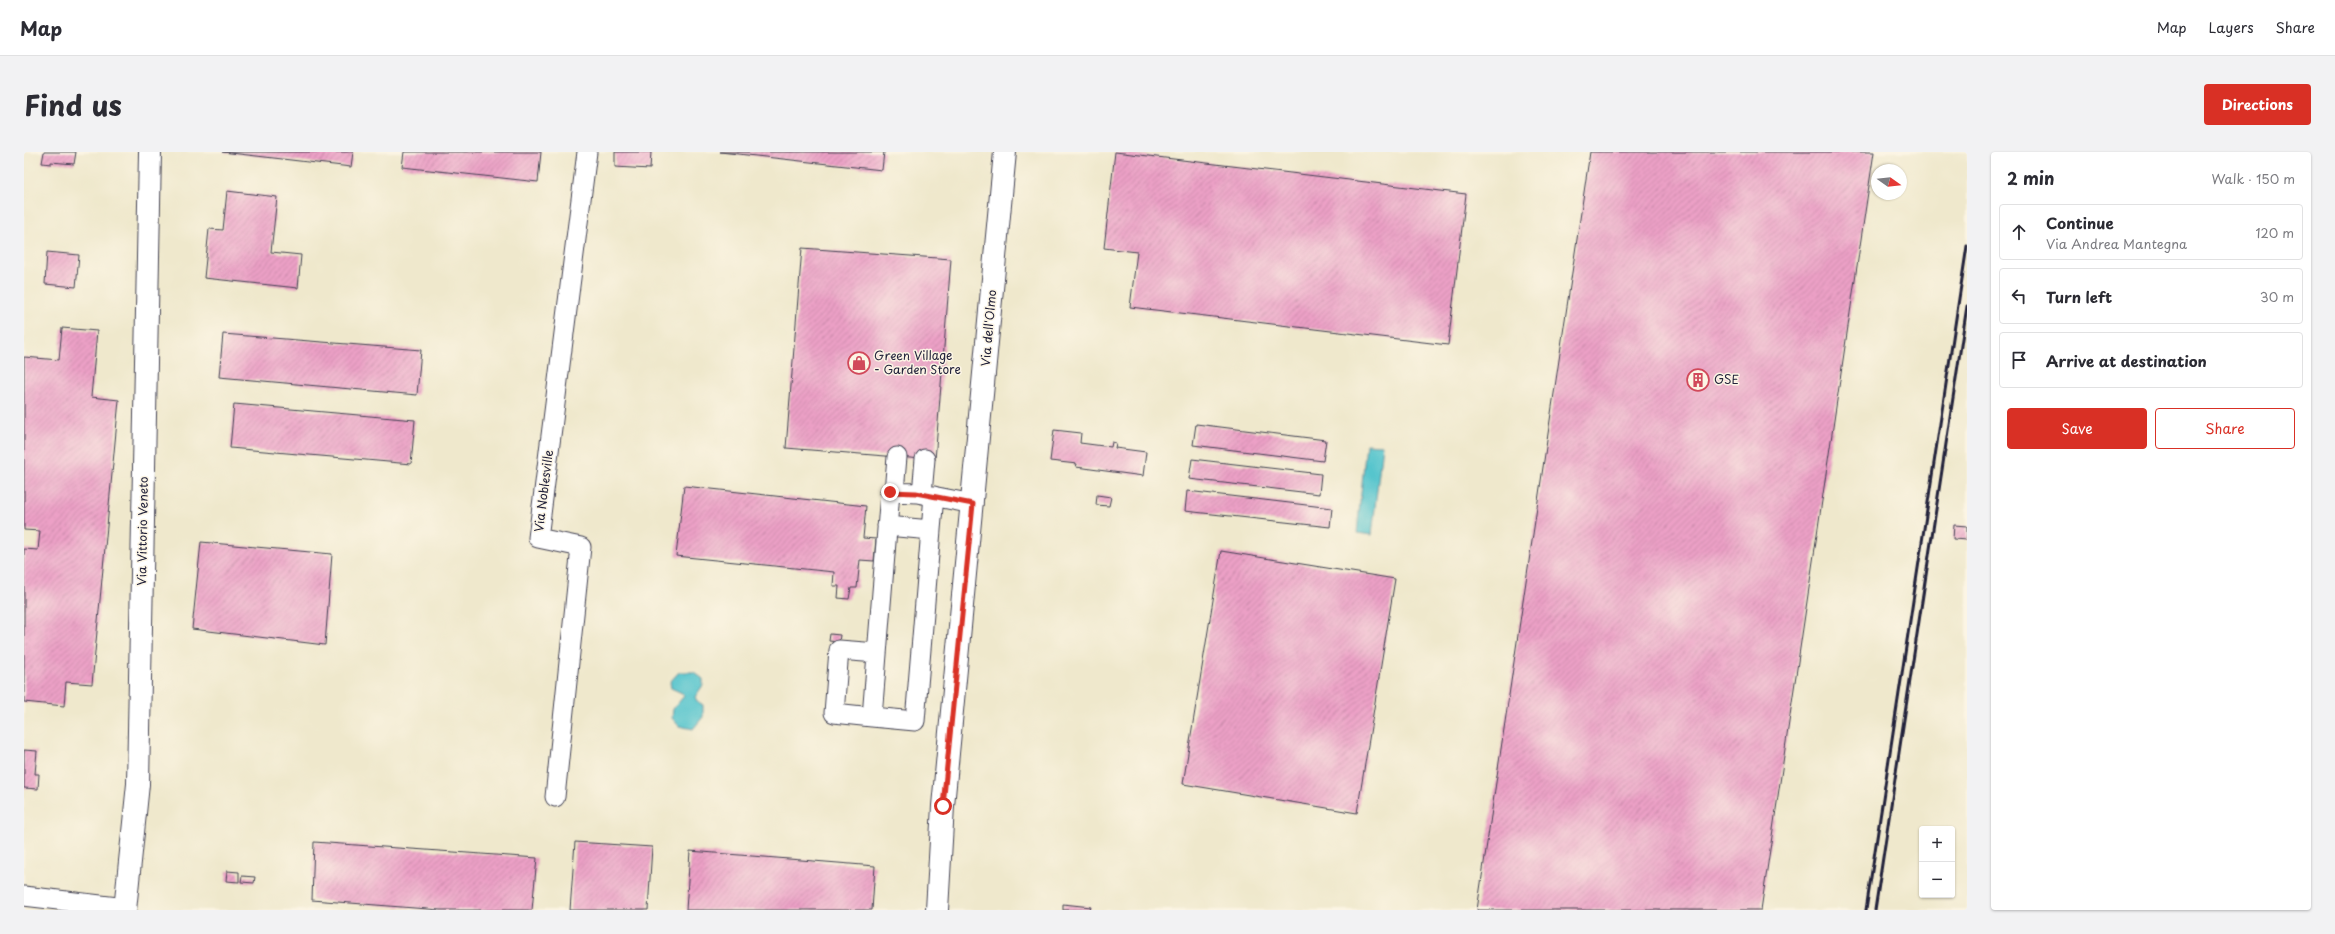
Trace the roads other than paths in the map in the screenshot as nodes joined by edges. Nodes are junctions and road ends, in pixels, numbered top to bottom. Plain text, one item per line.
1 (150, 152) edge
2 (587, 152) edge
3 (1005, 152) edge
4 (897, 457) dead end
5 (925, 459) dead end
6 (894, 492) junction
7 (928, 495) junction
8 (973, 504) junction
9 (888, 526) junction
10 (931, 530) junction
11 (877, 653) junction
12 (872, 717) junction
13 (555, 797) dead end
14 (24, 896) edge
15 (126, 909) edge
16 (937, 910) edge

1 - 15 main road, Via Vittorio Veneto
2 - 13 street, Via Noblesville
3 - 8 main road, Via dell'Olmo
4 - 6 street
5 - 7 street
6 - 7 street
6 - 9 street
7 - 8 street
7 - 10 street
8 - 16 main road, Via dell'Olmo
9 - 10 street
9 - 11 street
10 - 12 street
11 - 12 street
11 - 12 street
14 - 15 street

